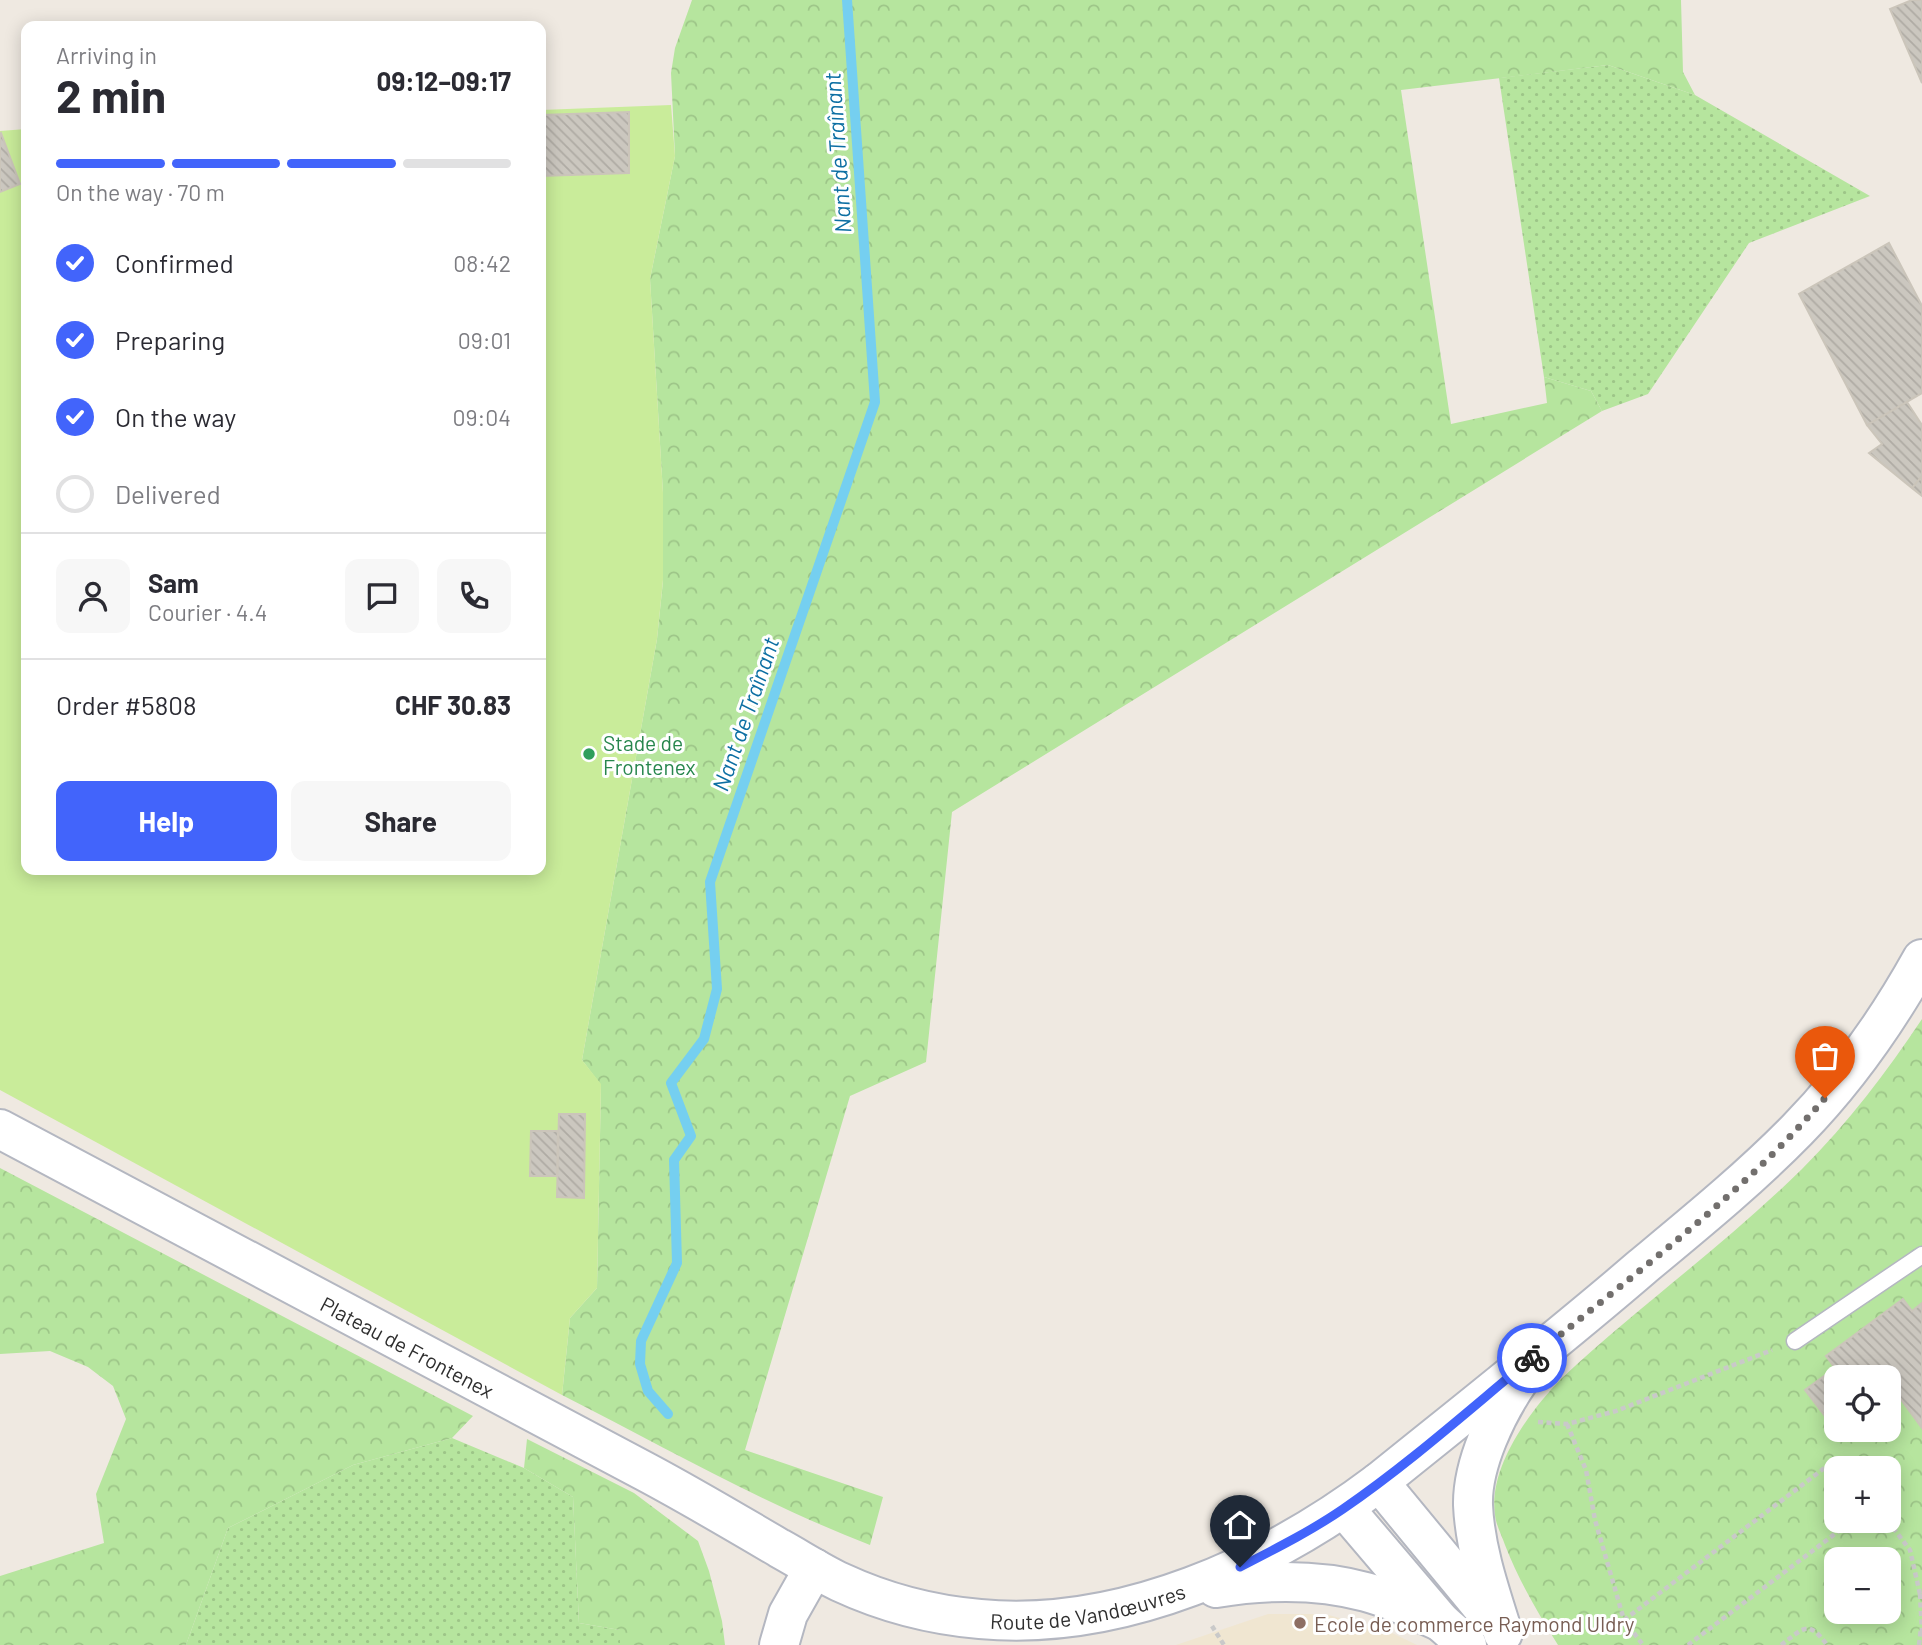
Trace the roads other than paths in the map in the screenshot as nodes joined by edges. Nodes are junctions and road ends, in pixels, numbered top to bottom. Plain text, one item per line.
1 (1922, 959) edge
2 (0, 1129) edge
3 (1922, 1255) edge
4 (1795, 1341) road end
5 (1541, 1350) junction
6 (1379, 1482) junction
7 (1344, 1508) junction
8 (814, 1568) junction
9 (1156, 1598) junction
10 (1454, 1634) edge
11 (1507, 1639) edge
12 (779, 1645) edge

1 - 5 main road, Route de Vandœuvres
2 - 8 main road, Plateau de Frontenex
3 - 4 lane
5 - 6 main road, Route de Vandœuvres
5 - 11 main road
6 - 7 main road, Route de Vandœuvres
6 - 11 main road
7 - 9 main road, Route de Vandœuvres
7 - 10 main road
8 - 9 main road, Route de Vandœuvres
8 - 12 main road
9 - 10 main road

